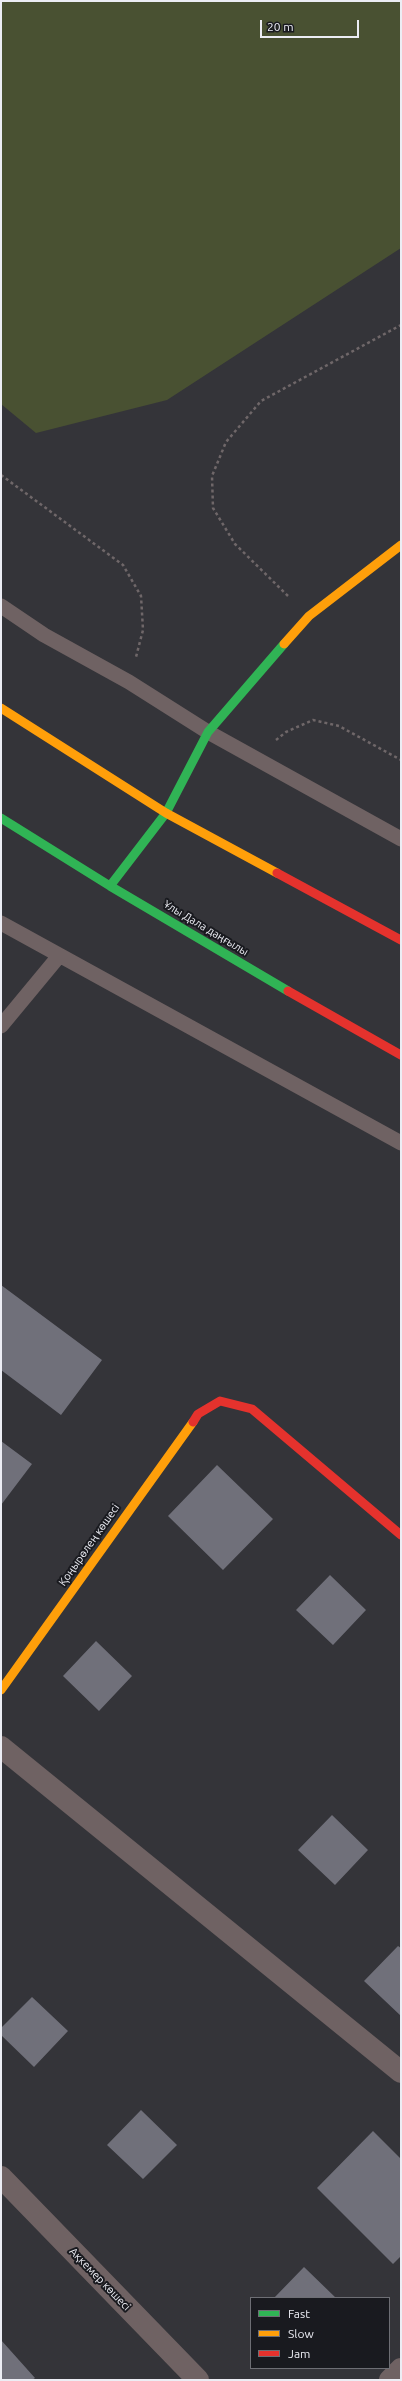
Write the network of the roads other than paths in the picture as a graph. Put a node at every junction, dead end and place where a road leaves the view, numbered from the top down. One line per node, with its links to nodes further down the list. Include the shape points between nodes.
1 (401, 545): 4 (street, via 309,616)
2 (1, 606): 4 (lane, via 44,635 129,682)
3 (1, 708): 5 (street)
4 (208, 732): 5 (street); 7 (lane)
5 (166, 813): 8 (street); 10 (street)
6 (1, 818): 8 (street, Ұлы Дала даңғылы)
7 (401, 839)
8 (110, 886): 13 (street, Ұлы Дала даңғылы)
9 (1, 923): 11 (lane)
10 (401, 940)
11 (60, 956): 12 (lane); 14 (lane)
12 (1, 1026)
13 (401, 1055)
14 (401, 1143)
15 (401, 1535): 16 (street, Қоңырөлең көшесі, via 252,1408 220,1402 198,1414)
16 (1, 1690)
17 (1, 1748): 18 (street)
18 (401, 2072)
19 (1, 2177): 21 (street, Ақкемер көшесі)
20 (401, 2369): 22 (street)
21 (198, 2380)
22 (390, 2380)

